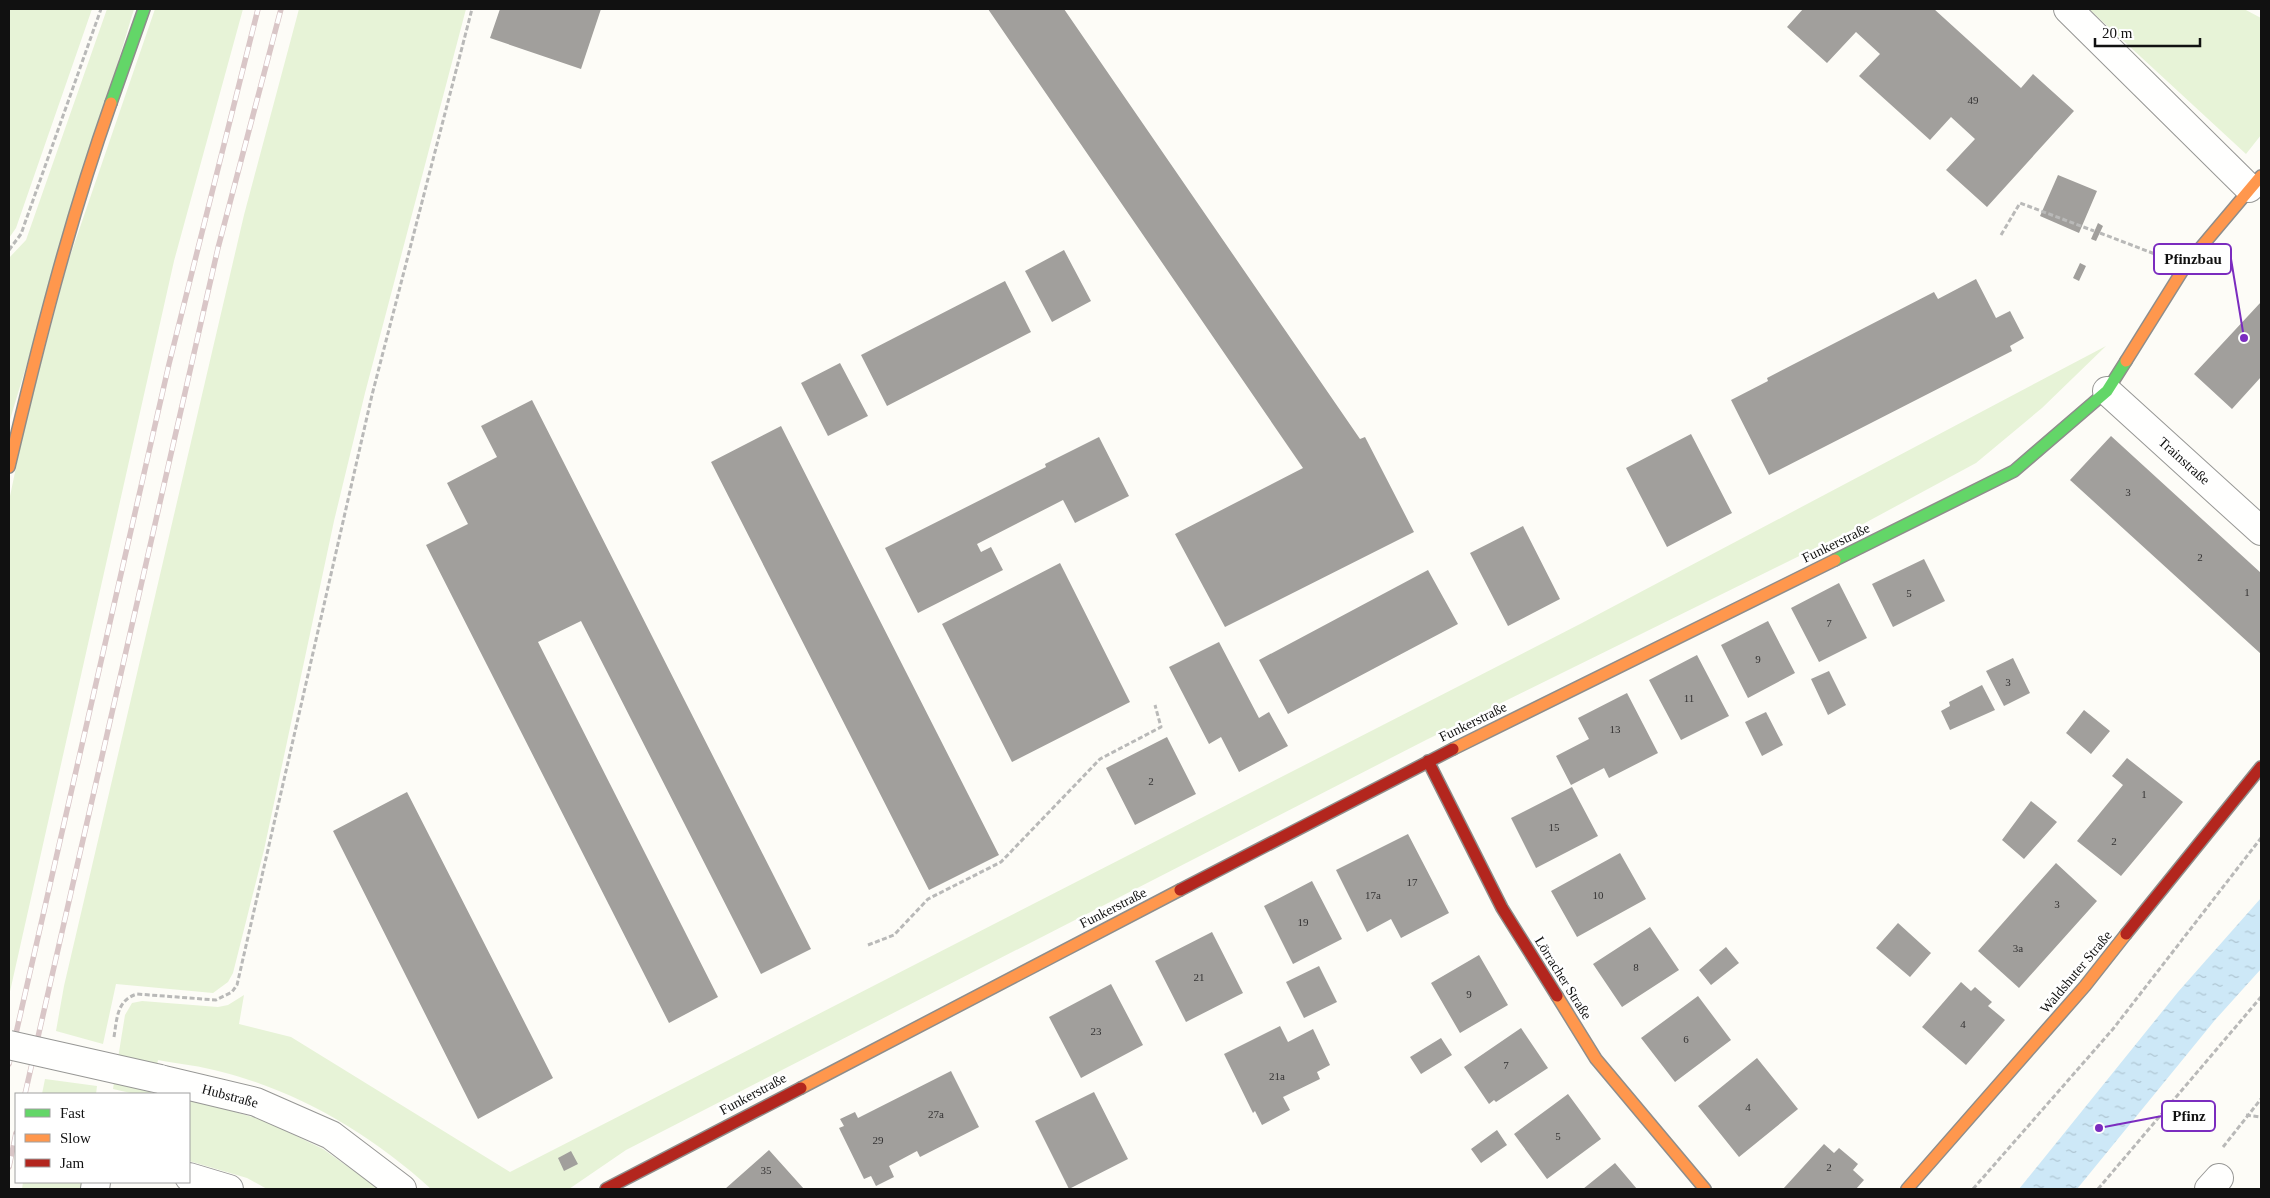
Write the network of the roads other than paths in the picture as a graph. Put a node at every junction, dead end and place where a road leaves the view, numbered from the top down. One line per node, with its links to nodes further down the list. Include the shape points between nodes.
1 (144, 9): 5 (street, via 85,177 36,351)
2 (2068, 9): 3 (street)
3 (2255, 182): 4 (street, Funkerstraße, via 2186,265)
4 (2107, 391): 6 (street, Trainstraße); 7 (street, Funkerstraße, via 2014,471)
5 (9, 467)
6 (2261, 531)
7 (1428, 761): 13 (street, Funkerstraße); 14 (street, Lörracher Straße, via 1502,908 1596,1059)
8 (2261, 767): 15 (street, Waldshuter Straße, via 2085,986)
9 (9, 1045): 12 (street, Hubstraße, bridge, via 256,1102 330,1136)
10 (190, 1177): 11 (street)
11 (229, 1189)
12 (402, 1189)
13 (606, 1189)
14 (1705, 1189)
15 (1906, 1189)

